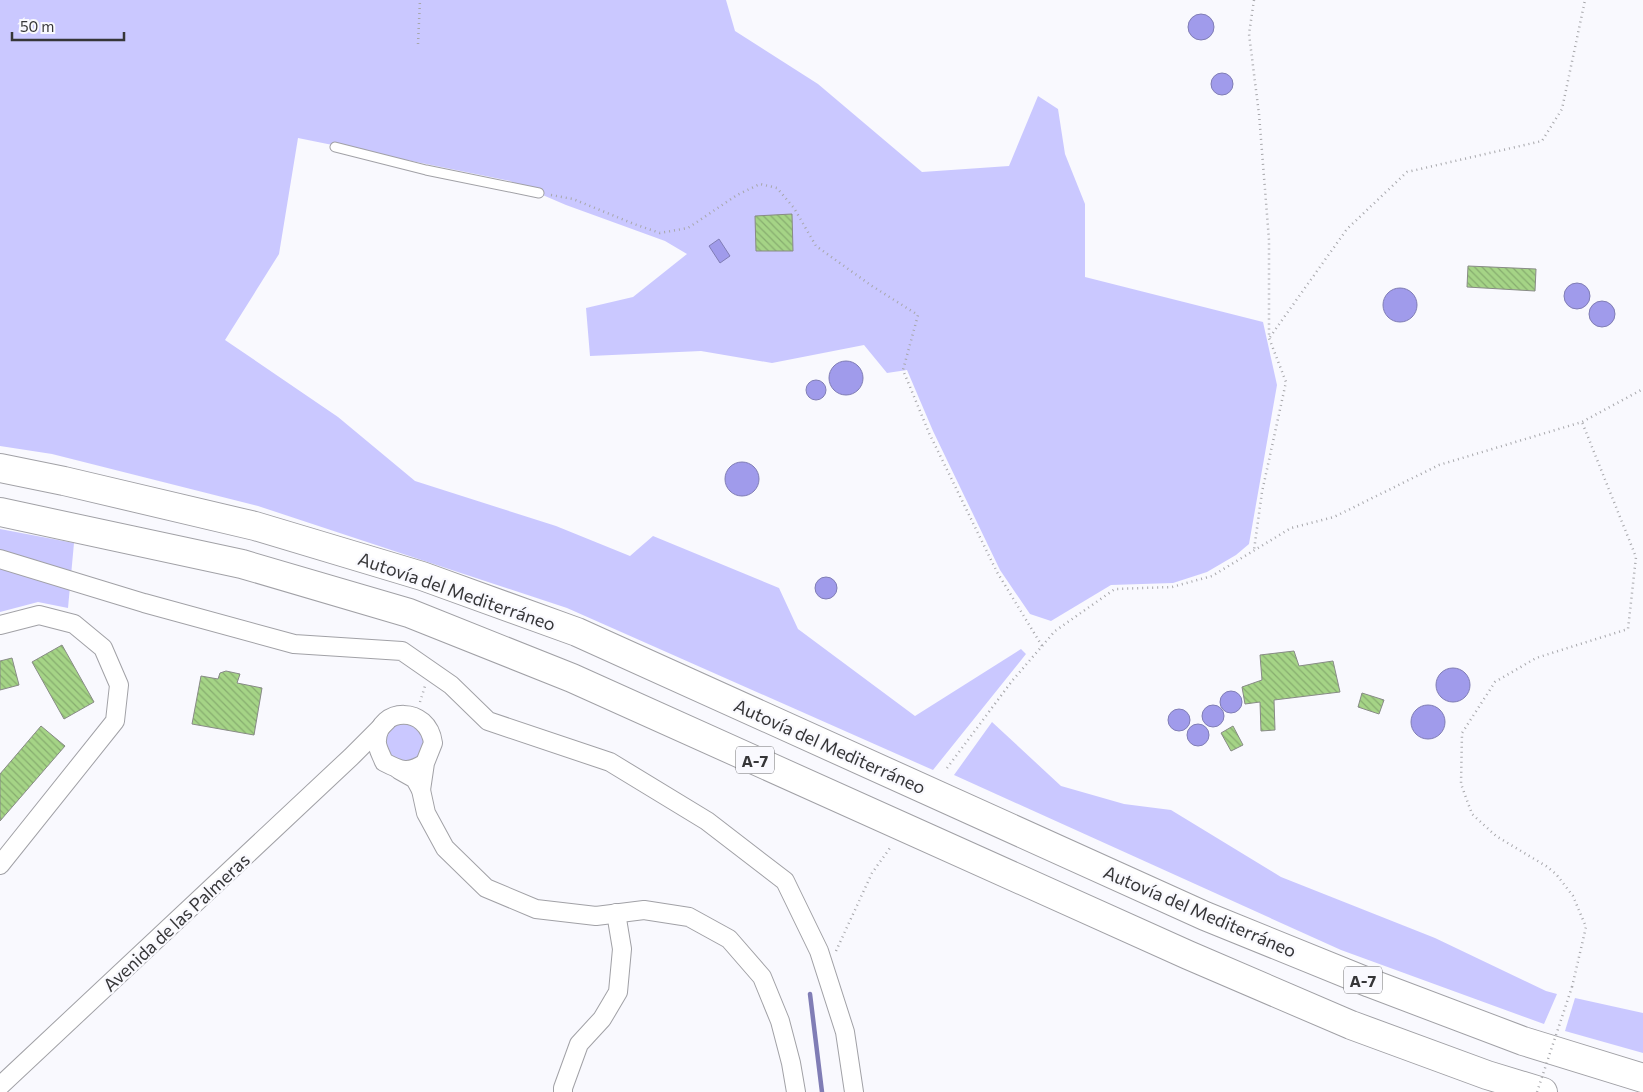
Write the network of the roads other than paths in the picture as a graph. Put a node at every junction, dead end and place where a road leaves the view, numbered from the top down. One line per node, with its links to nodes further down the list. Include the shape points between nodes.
1 (334, 147): 2 (lane, via 426,170)
2 (539, 192)
3 (0, 468): 14 (highway, Autovía del Mediterráneo / A-7, via 255,526 422,576 577,632 1205,916 1523,1041)
4 (0, 512): 19 (highway, Autovía del Mediterráneo / A-7, via 242,564 409,614 572,678 1188,955 1350,1024 1487,1075)
5 (0, 560): 18 (street, via 294,644 402,651 451,685 488,721 610,762 706,821 785,881 819,951 845,1032)
6 (0, 625): 12 (street, via 39,615 74,624 104,648 119,685 115,721)
7 (386, 721): 8 (street, Avenida de las Palmeras); 9 (street, via 400,715 416,716 425,723 433,740); 10 (street, via 376,742)
8 (352, 757): 10 (street, via 369,754); 15 (street, Avenida de las Palmeras)
9 (425, 763): 10 (street, via 417,768); 11 (street)
10 (392, 766): 11 (street, via 415,780)
11 (420, 790): 13 (street, via 426,813 445,848 486,888 536,909 596,916)
12 (0, 865)
13 (616, 913): 16 (street, via 622,949 618,992 602,1019 579,1044); 17 (street, via 644,910 689,917 729,939 762,977 780,1021)
14 (1643, 1078)
15 (0, 1086)
16 (563, 1092)
17 (796, 1092)
18 (854, 1092)
19 (1543, 1092)

